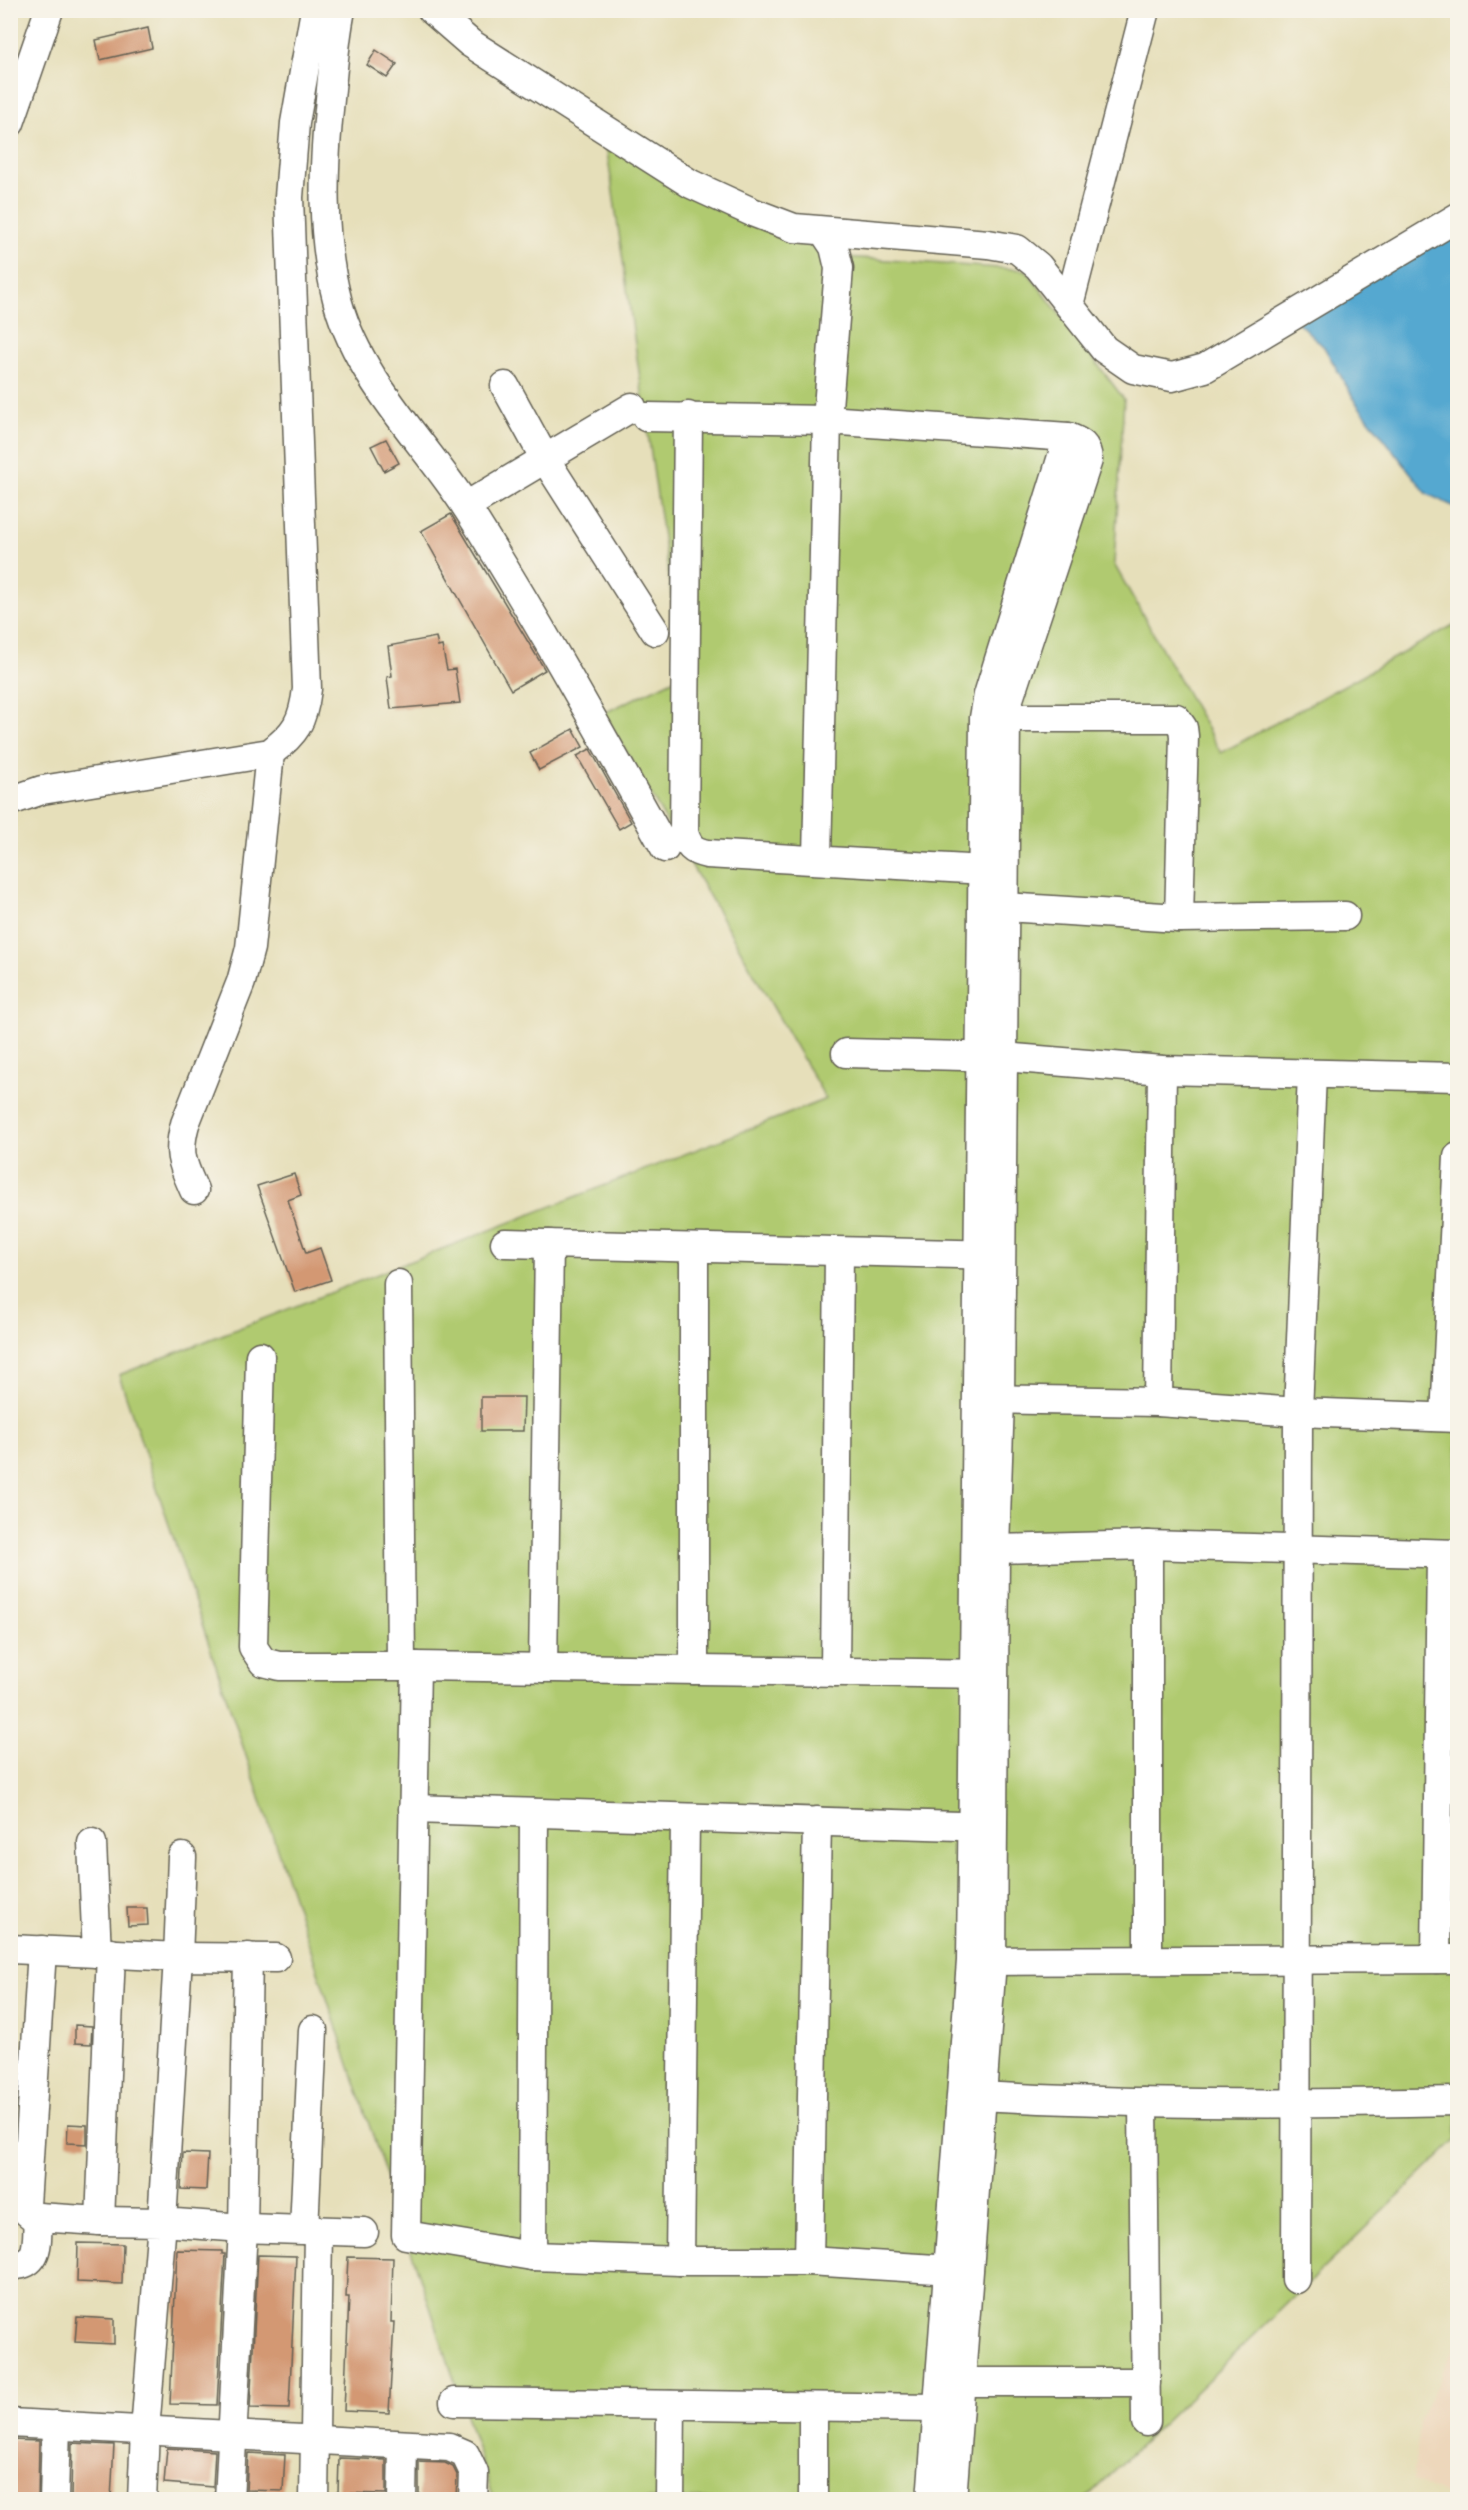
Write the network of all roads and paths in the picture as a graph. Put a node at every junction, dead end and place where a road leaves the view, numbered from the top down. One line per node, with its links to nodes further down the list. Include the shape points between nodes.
1 (49, 10): 6 (street)
2 (315, 10): 17 (street, via 295,123 289,197 307,689 304,714 288,739)
3 (341, 10): 14 (street, via 323,212 339,306 377,384)
4 (432, 10): 8 (street, via 470,43 691,184 794,228)
5 (1145, 10): 9 (street)
6 (10, 123)
7 (1458, 217): 9 (street, via 1205,368 1172,377 1133,369 1104,349)
8 (824, 232): 9 (street, via 1017,249 1038,266); 12 (street, via 834,247 839,268)
9 (1070, 305)
10 (505, 386): 13 (street)
11 (688, 416): 12 (street); 13 (street, via 639,412); 20 (street, via 684,832 687,844 706,854)
12 (826, 420): 16 (street, via 1068,437 1082,442 1087,450 1088,460 1008,702); 20 (street)
13 (545, 459): 14 (street); 15 (street)
14 (466, 507): 19 (street)
15 (655, 631)
16 (995, 718): 21 (street); 24 (street, via 1176,718 1184,736)
17 (270, 753): 18 (street, via 42,790); 31 (street, via 250,948 241,982 179,1143 180,1160)
18 (10, 801)
19 (665, 848)
20 (817, 858): 21 (street)
21 (994, 870): 22 (street); 26 (street)
22 (1004, 907): 24 (street); 26 (street)
23 (1345, 916): 24 (street)
24 (1179, 918)
25 (846, 1053): 26 (street)
26 (992, 1057): 27 (street); 36 (street)
27 (1162, 1070): 28 (street); 40 (street)
28 (1312, 1074): 29 (street); 41 (street)
29 (1458, 1077)
30 (1458, 1157): 42 (street)
31 (194, 1190)
32 (505, 1244): 33 (street)
33 (549, 1244): 34 (street); 48 (street)
34 (694, 1248): 35 (street); 49 (street)
35 (839, 1252): 36 (street); 50 (street)
36 (990, 1255): 39 (street)
37 (398, 1284): 47 (street)
38 (260, 1356): 47 (street, via 253,1647 263,1662 279,1666)
39 (989, 1399): 40 (street); 43 (street)
40 (1158, 1402): 41 (street)
41 (1298, 1412): 42 (street); 45 (street)
42 (1451, 1418)
43 (986, 1544): 44 (street); 51 (street)
44 (1148, 1545): 45 (street); 66 (street)
45 (1299, 1548): 46 (street); 68 (street)
46 (1449, 1555): 65 (street)
47 (408, 1666): 48 (street); 52 (street)
48 (543, 1668): 49 (street)
49 (694, 1670): 50 (street)
50 (835, 1672): 51 (street)
51 (985, 1674): 56 (street)
52 (413, 1809): 53 (street); 80 (street, via 406,2235)
53 (534, 1814): 54 (street); 80 (street)
54 (686, 1818): 55 (street); 81 (street)
55 (816, 1821): 56 (street); 82 (street)
56 (983, 1827): 67 (street)
57 (92, 1843): 61 (street)
58 (182, 1857): 62 (street)
59 (10, 1949): 60 (street)
60 (42, 1950): 61 (street); 74 (street, via 26,2205 27,2212)
61 (104, 1953): 62 (street); 75 (street)
62 (178, 1957): 63 (street); 76 (street)
63 (248, 1957): 64 (street); 77 (street)
64 (276, 1958)
65 (1447, 1959): 68 (street)
66 (1148, 1960): 67 (street); 68 (street)
67 (982, 1961): 70 (street)
68 (1298, 1961): 73 (street)
69 (313, 2030): 78 (street)
70 (972, 2095): 72 (street); 84 (street)
71 (1457, 2101): 73 (street)
72 (1143, 2102): 73 (street); 87 (street)
73 (1297, 2105): 85 (street)
74 (38, 2217): 75 (street); 83 (street, via 35,2253 30,2262)
75 (100, 2221): 76 (street)
76 (162, 2222): 77 (street); 95 (street)
77 (243, 2228): 78 (street); 96 (street)
78 (311, 2230): 79 (street); 97 (street)
79 (364, 2232)
80 (532, 2256): 81 (street)
81 (680, 2261): 82 (street)
82 (808, 2261): 84 (street)
83 (10, 2265)
84 (958, 2271): 86 (street); 91 (street)
85 (1296, 2279)
86 (961, 2382): 87 (street); 91 (street); 108 (street)
87 (1146, 2382): 92 (street)
88 (454, 2402): 89 (street)
89 (671, 2406): 90 (street); 105 (street)
90 (813, 2408): 91 (street); 106 (street)
91 (938, 2408): 107 (street)
92 (1146, 2422)
93 (10, 2423): 94 (street)
94 (57, 2425): 95 (street); 99 (street)
95 (145, 2430): 96 (street); 100 (street)
96 (231, 2435): 97 (street); 101 (street)
97 (316, 2440): 98 (street); 102 (street)
98 (403, 2445): 103 (street); 104 (street, via 449,2447 465,2454 474,2473)
99 (54, 2499)
100 (142, 2499)
101 (229, 2499)
102 (314, 2499)
103 (402, 2499)
104 (474, 2499)
105 (670, 2499)
106 (813, 2499)
107 (931, 2499)
108 (952, 2499)

